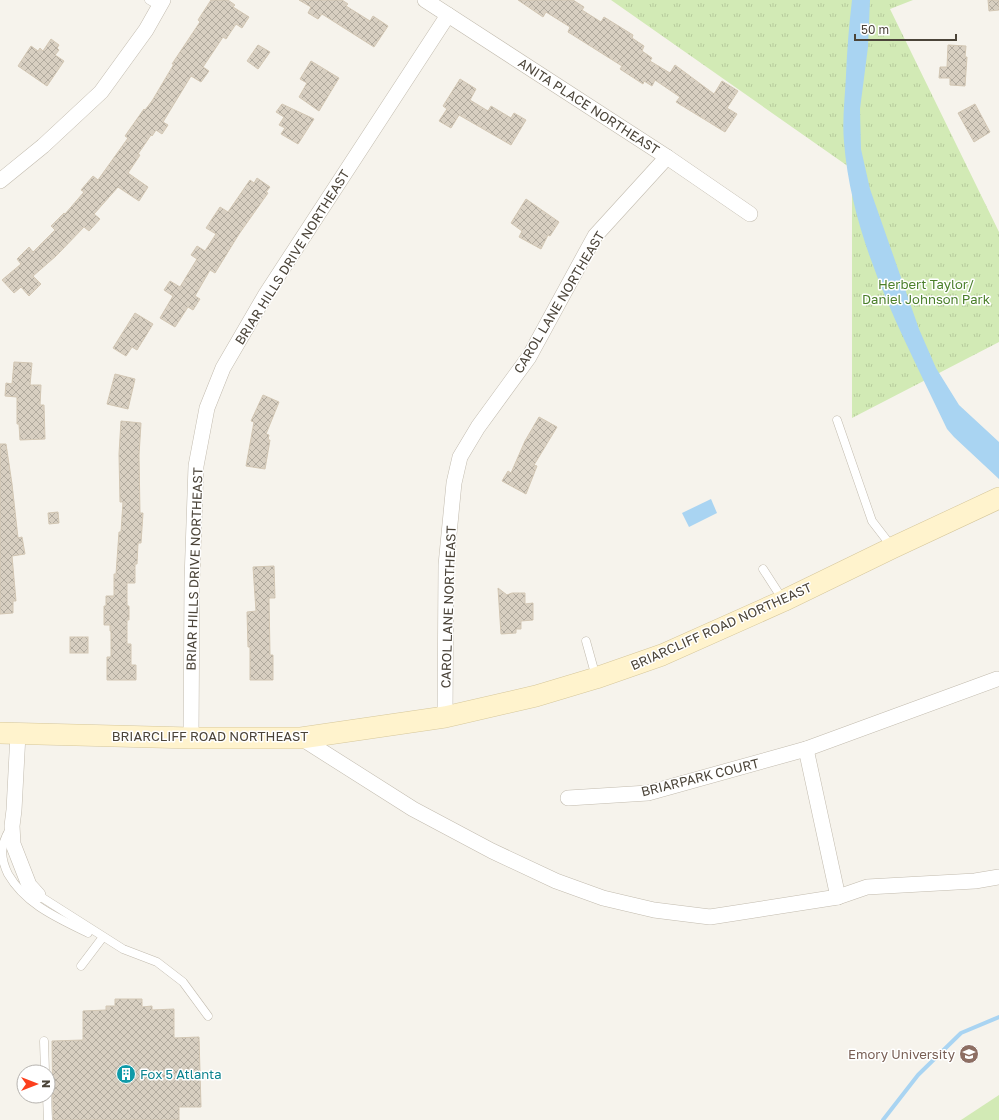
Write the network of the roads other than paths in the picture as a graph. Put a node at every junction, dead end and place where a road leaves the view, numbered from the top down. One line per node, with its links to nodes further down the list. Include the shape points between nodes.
1 (426, 0): 3 (street, ANITA PLACE NORTHEAST)
2 (157, 2): 5 (street, via 146,30 101,92 43,146)
3 (448, 15): 4 (street, ANITA PLACE NORTHEAST); 17 (street, BRIAR HILLS DRIVE NORTHEAST, via 266,294 223,368 207,408 196,466)
4 (667, 157): 6 (street, ANITA PLACE NORTHEAST); 15 (street, CAROL LANE NORTHEAST, via 595,236 529,357 460,457 454,483 446,565)
5 (0, 181)
6 (750, 214)
7 (837, 420): 9 (lane, via 872,521)
8 (999, 498): 9 (main road, BRIARCLIFF ROAD NORTHEAST)
9 (892, 548): 11 (main road, BRIARCLIFF ROAD NORTHEAST)
10 (763, 569): 11 (lane)
11 (783, 601): 13 (main road, BRIARCLIFF ROAD NORTHEAST, via 662,655)
12 (586, 641): 13 (lane)
13 (596, 678): 15 (main road, BRIARCLIFF ROAD NORTHEAST, via 536,696)
14 (997, 679): 19 (street, BRIARPARK COURT)
15 (445, 717): 18 (main road, BRIARCLIFF ROAD NORTHEAST)
16 (9, 733): 17 (main road, BRIARCLIFF ROAD NORTHEAST); 21 (street, via 14,810)
17 (191, 738): 18 (main road, BRIARCLIFF ROAD NORTHEAST)
18 (301, 738): 24 (street, via 413,809 486,848 556,881 603,898 654,910 710,917)
19 (806, 749): 20 (street, BRIARPARK COURT, via 648,793); 24 (street)
20 (568, 798)
21 (6, 826): 23 (street, via 29,885); 25 (lane, via 6,836 1,848 3,864 14,883 27,898 41,908 59,919)
22 (999, 877): 24 (street, via 975,881 868,887)
23 (38, 895): 25 (lane)
24 (838, 897)
25 (102, 937): 26 (lane); 27 (lane, via 123,949 157,962 183,982)
26 (81, 966)
27 (208, 1016)
28 (44, 1041): 29 (lane)
29 (45, 1064)
30 (47, 1104): 31 (lane)
31 (48, 1120)

